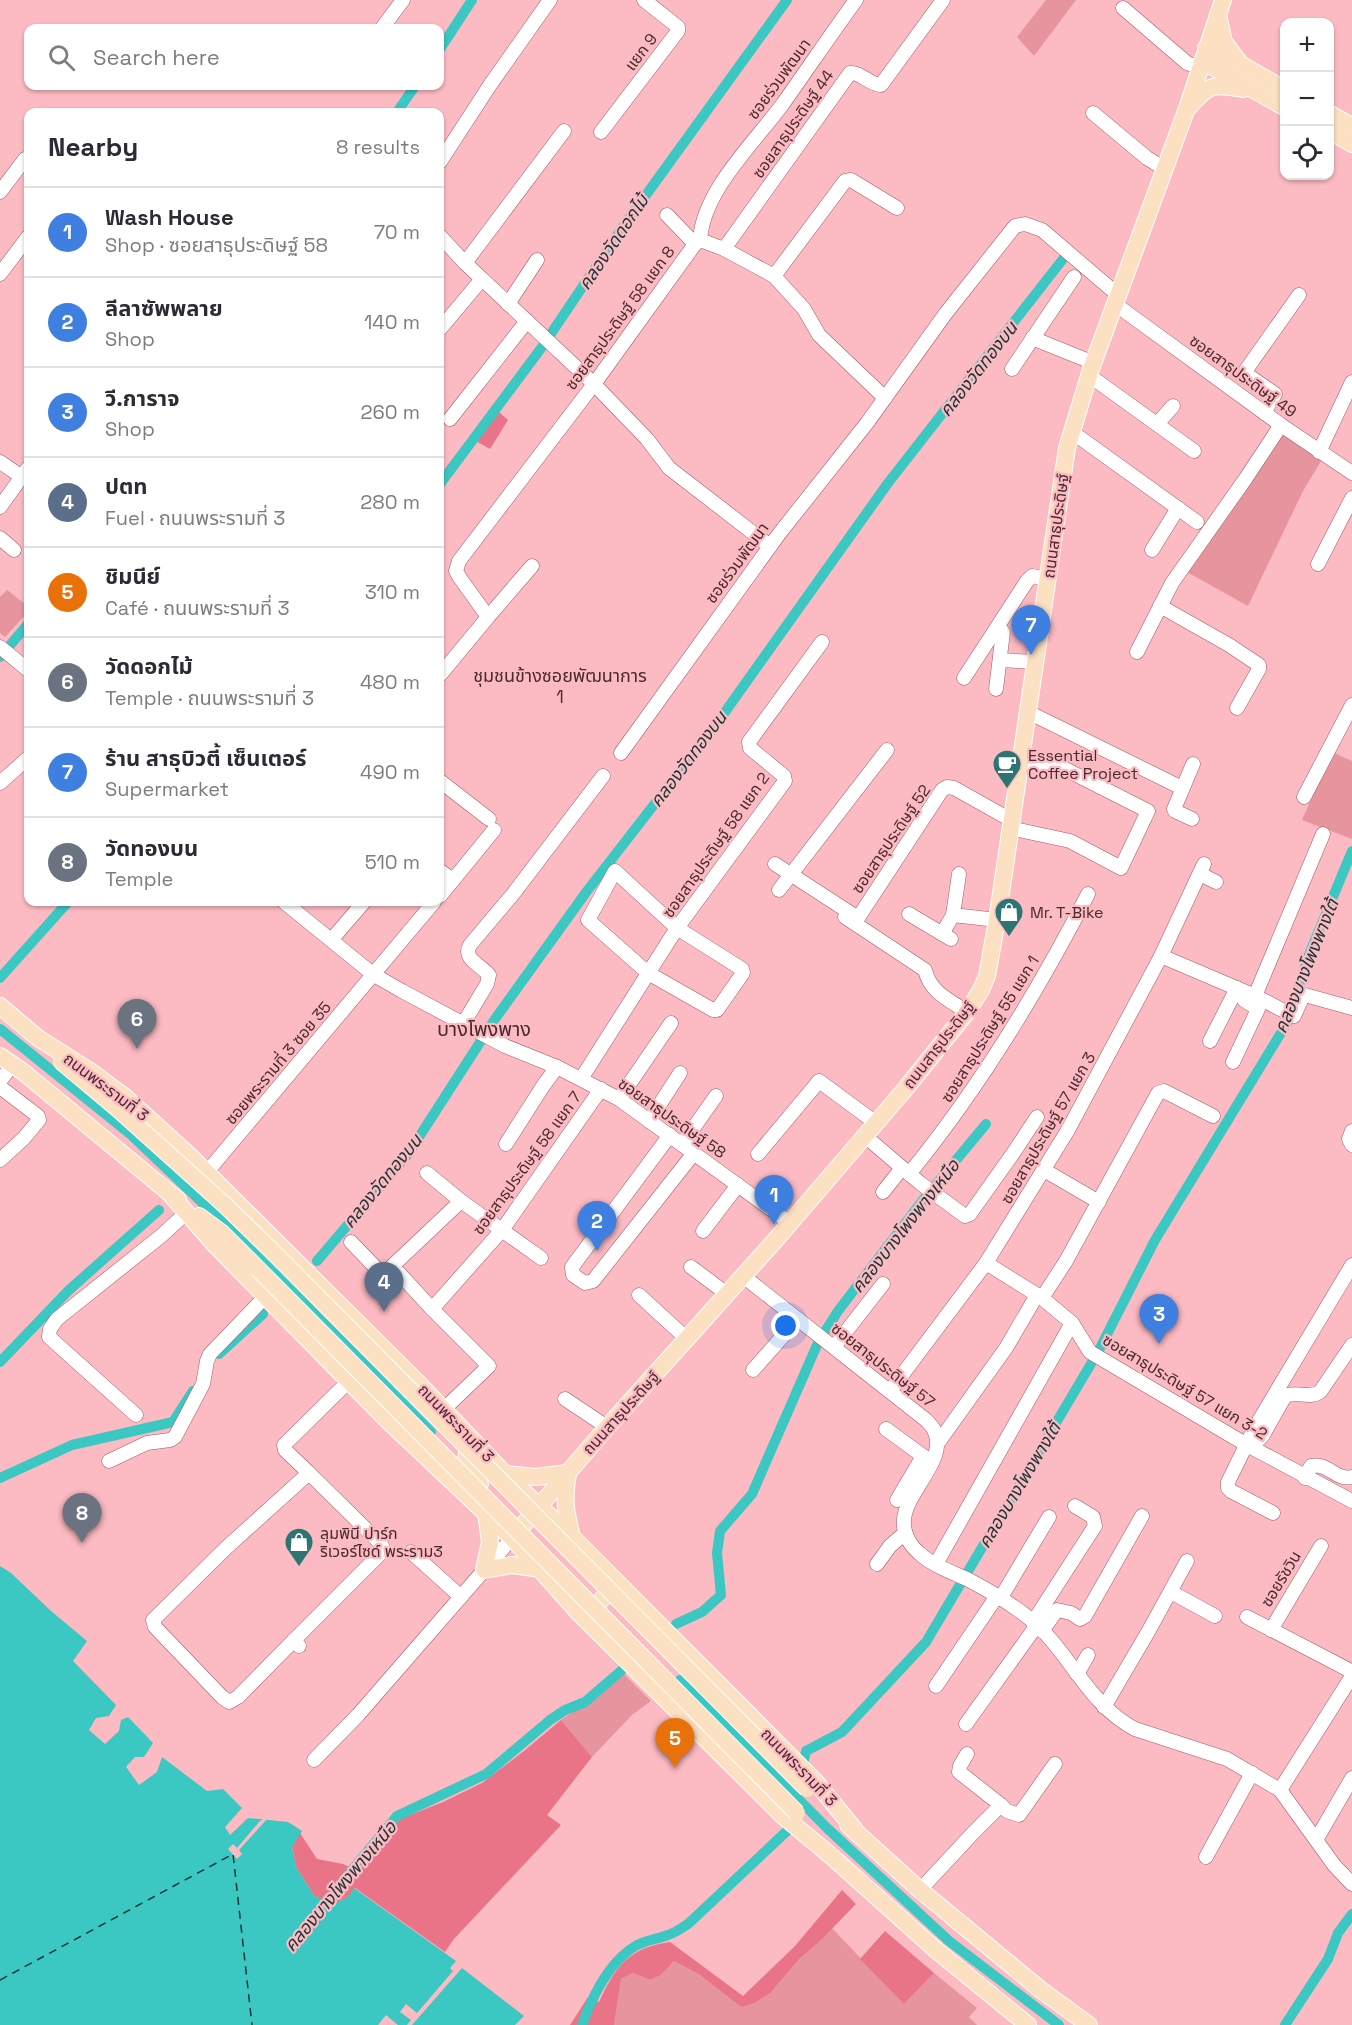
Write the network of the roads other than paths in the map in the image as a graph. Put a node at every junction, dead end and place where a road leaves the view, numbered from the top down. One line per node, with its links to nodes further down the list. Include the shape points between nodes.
1 (403, 0): 8 (street)
2 (550, 0): 22 (street)
3 (644, 0): 19 (street, แยก 9, via 677,26 678,31)
4 (856, 0): 30 (street, ซอยร่วมพัฒนา, via 714,194)
5 (943, 0): 31 (street, ซอยสาธุประดิษฐ์ 44, via 881,85 850,73)
6 (1220, 7): 9 (main road, ถนนสาธุประดิษฐ์); 10 (main road, via 1224,42)
7 (1123, 8): 9 (street, via 1187,63)
8 (385, 24)
9 (1203, 59): 10 (main road); 12 (main road); 14 (main road, ถนนสาธุประดิษฐ์)
10 (1242, 65): 11 (main road)
11 (1280, 87)
12 (1252, 90): 13 (main road); 14 (main road, via 1209,87)
13 (1280, 105)
14 (1186, 111): 24 (main road, ถนนสาธุประดิษฐ์)
15 (1093, 113): 24 (street)
16 (1334, 117): 17 (main road)
17 (1352, 126)
18 (564, 131): 33 (street)
19 (601, 132)
20 (1334, 134): 21 (main road)
21 (1352, 144)
22 (444, 156)
23 (24, 160): 25 (street)
24 (1165, 169): 39 (main road, ถนนสาธุประดิษฐ์)
25 (0, 192)
26 (897, 208): 35 (street, via 850,180 845,181)
27 (667, 215): 30 (street)
28 (444, 240): 33 (street)
29 (24, 242): 34 (street)
30 (697, 242): 31 (street); 47 (street, ซอยสาธุประดิษฐ์ 58 แยก 8)
31 (724, 249): 35 (street)
32 (537, 260): 40 (street)
33 (465, 263): 37 (street)
34 (0, 274)
35 (774, 276): 48 (street, via 804,309 819,334)
36 (1074, 277): 43 (street)
37 (482, 279): 40 (street); 42 (street)
38 (1299, 295): 50 (street, via 1246,370 1246,374 1275,394)
39 (1117, 299): 45 (main road, ถนนสาธุประดิษฐ์); 48 (street, ซอยสาธุประดิษฐ์ 49, via 1042,230 1025,224 1014,226); 50 (street, ซอยสาธุประดิษฐ์ 49)
40 (508, 304): 41 (street)
41 (527, 321): 47 (street); 51 (street)
42 (444, 323)
43 (1032, 338): 44 (street); 45 (street)
44 (1012, 369)
45 (1092, 369): 52 (street); 54 (main road, ถนนสาธุประดิษฐ์)
46 (1352, 382): 56 (street)
47 (594, 384): 66 (street, via 669,468); 73 (street, ซอยสาธุประดิษฐ์ 58 แยก 8, via 459,561 459,578)
48 (885, 398): 66 (street, ซอยร่วมพัฒนา)
49 (1173, 406): 52 (street)
50 (1264, 413): 53 (street, ซอยสาธุประดิษฐ์ 49)
51 (450, 419)
52 (1157, 424): 55 (street)
53 (1281, 425): 56 (street, ซอยสาธุประดิษฐ์ 49); 72 (street, via 1182,567)
54 (1072, 432): 63 (street); 71 (main road, ถนนสาธุประดิษฐ์)
55 (1194, 451)
56 (1318, 452): 59 (street, ซอยสาธุประดิษฐ์ 49)
57 (0, 462): 58 (street)
58 (24, 473)
59 (1352, 473)
60 (24, 474): 62 (street)
61 (1352, 498): 69 (street)
62 (0, 507)
63 (1178, 508): 64 (street); 68 (street)
64 (1197, 522)
65 (0, 538): 67 (street)
66 (770, 546): 88 (street, ซอยร่วมพัฒนา)
67 (14, 550)
68 (1152, 550)
69 (1318, 564)
70 (532, 566): 73 (street)
71 (1048, 579): 79 (main road, ถนนสาธุประดิษฐ์); 82 (street, via 1032,576 1027,581)
72 (1160, 606): 76 (street); 85 (street, via 1259,665)
73 (488, 617): 81 (street)
74 (1003, 632): 78 (street)
75 (822, 642): 116 (street, ซอยสาธุประดิษฐ์ 58 แยก 2, via 749,742 750,748 785,781)
76 (1137, 651)
77 (5, 652): 80 (street)
78 (1000, 660): 79 (street); 83 (street)
79 (1036, 663): 86 (main road, ถนนสาธุประดิษฐ์)
80 (24, 667)
81 (444, 670)
82 (964, 678)
83 (996, 689)
84 (1352, 705): 96 (street)
85 (1237, 708)
86 (1028, 712): 89 (main road, ถนนสาธุประดิษฐ์); 95 (street)
87 (887, 750): 102 (street)
88 (621, 753)
89 (1020, 761): 98 (main road, ถนนสาธุประดิษฐ์); 98 (street, via 1065,769 1148,811 1121,868 1070,841)
90 (24, 762): 93 (street)
91 (1193, 764): 95 (street)
92 (603, 777): 127 (street, via 470,945 468,956 489,975)
93 (0, 783)
94 (444, 784): 104 (street, via 491,824)
95 (1182, 788): 97 (street, via 1174,809)
96 (1305, 797)
97 (1192, 819)
98 (1010, 824): 102 (street, ซอยสาธุประดิษฐ์ 52, via 954,788 942,790 858,918); 115 (main road, ถนนสาธุประดิษฐ์)
99 (1323, 834): 122 (street)
100 (775, 864): 102 (street, ซอยสาธุประดิษฐ์ 52)
101 (444, 874): 104 (street)
102 (791, 874): 106 (street)
103 (959, 874): 114 (street)
104 (453, 880): 107 (street)
105 (1216, 882): 118 (street, ซอยสาธุประดิษฐ์ 57 แยก 3, via 1202,869)
106 (779, 890)
107 (444, 891)
108 (1088, 894): 153 (street, ซอยสาธุประดิษฐ์ 55 แยก 1, via 1012,1030 945,1129)
109 (821, 901): 125 (street, via 925,970 938,993)
110 (289, 906): 117 (street, ซอยสาธุประดิษฐ์ 58)
111 (361, 906): 117 (street)
112 (431, 906): 120 (street, ซอยพระรามที่ 3 ซอย 35)
113 (909, 914): 114 (street, via 946,936)
114 (953, 915): 115 (street)
115 (997, 920): 125 (main road, ถนนสาธุประดิษฐ์, via 987,976)
116 (677, 928): 119 (street, ซอยสาธุประดิษฐ์ 58 แยก 2); 119 (street, via 740,965 743,973 717,1010 713,1010); 119 (street, via 615,871 588,920)
117 (332, 939): 120 (street, ซอยสาธุประดิษฐ์ 58)
118 (1161, 956): 121 (street); 152 (street, ซอยสาธุประดิษฐ์ 57 แยก 3)
119 (648, 973): 134 (street, ซอยสาธุประดิษฐ์ 58 แยก 2)
120 (374, 975): 127 (street, ซอยสาธุประดิษฐ์ 58); 154 (street, ซอยพระรามที่ 3 ซอย 35)
121 (1235, 992): 122 (street); 129 (street); 131 (street, via 1258,1009)
122 (1254, 996): 124 (street, via 1287,1013 1305,995)
123 (0, 1006): 128 (main road, ถนนพระรามที่ 3)
124 (1352, 1008)
125 (967, 1012): 143 (main road, ถนนสาธุประดิษฐ์)
126 (671, 1023): 139 (street)
127 (462, 1024): 132 (street, ซอยสาธุประดิษฐ์ 58)
128 (38, 1038): 154 (main road, ถนนพระรามที่ 3, via 125,1097); 241 (main road, ถนนพระรามที่ 3, bridge, via 226,1206)
129 (1210, 1041)
130 (7, 1060): 135 (street); 158 (main road, ถนนพระรามที่ 3)
131 (1233, 1062)
132 (557, 1067): 134 (street, ซอยสาธุประดิษฐ์ 58); 146 (street)
133 (680, 1073): 142 (street)
134 (581, 1079): 137 (street, ซอยสาธุประดิษฐ์ 58)
135 (0, 1081)
136 (0, 1087): 151 (street, via 39,1120)
137 (601, 1089): 139 (street, ซอยสาธุประดิษฐ์ 58); 163 (street, ซอยสาธุประดิษฐ์ 58 แยก 7)
138 (716, 1096): 147 (street)
139 (619, 1098): 142 (street, ซอยสาธุประดิษฐ์ 58)
140 (1213, 1116): 160 (street, via 1161,1091)
141 (1037, 1117): 153 (street, via 970,1214 961,1214)
142 (649, 1121): 145 (street, ซอยสาธุประดิษฐ์ 58)
143 (870, 1130): 150 (street, via 814,1077); 153 (street); 162 (main road, ถนนสาธุประดิษฐ์)
144 (1352, 1131): 148 (street)
145 (670, 1136): 147 (street, ซอยสาธุประดิษฐ์ 58); 149 (street, via 572,1267 573,1275 585,1283 593,1281)
146 (507, 1144)
147 (682, 1144): 149 (street, ซอยสาธุประดิษฐ์ 58)
148 (1352, 1145)
149 (694, 1153): 156 (street, ซอยสาธุประดิษฐ์ 58)
150 (758, 1154)
151 (0, 1160)
152 (1044, 1170): 160 (street); 167 (street, ซอยสาธุประดิษฐ์ 57 แยก 3)
153 (906, 1171): 157 (street, ซอยสาธุประดิษฐ์ 55 แยก 1)
154 (207, 1172): 187 (main road, ถนนพระรามที่ 3)
155 (427, 1173): 159 (street)
156 (738, 1185): 162 (street, ซอยสาธุประดิษฐ์ 58); 164 (street)
157 (883, 1192)
158 (171, 1195): 161 (main road, ถนนพระรามที่ 3); 244 (main road, ถนนพระรามที่ 3, bridge, via 222,1233 258,1269)
159 (461, 1201): 163 (street); 165 (street, via 387,1270 378,1270)
160 (1099, 1202): 176 (street, via 1066,1261)
161 (186, 1212): 175 (main road, ถนนพระรามที่ 3); 188 (street, via 57,1319 50,1329 49,1336)
162 (790, 1224): 171 (main road, ถนนสาธุประดิษฐ์)
163 (502, 1230): 166 (street); 177 (street, ซอยสาธุประดิษฐ์ 58 แยก 7)
164 (703, 1231)
165 (351, 1242)
166 (541, 1258)
167 (986, 1263): 176 (street, ซอยสาธุประดิษฐ์ 57 แยก 3-2); 185 (street, ซอยสาธุประดิษฐ์ 57 แยก 3)
168 (1352, 1265): 193 (street)
169 (692, 1267): 173 (street)
170 (399, 1273): 177 (street)
171 (743, 1276): 173 (main road, ถนนสาธุประดิษฐ์); 178 (street, ซอยสาธุประดิษฐ์ 57)
172 (883, 1284): 182 (street)
173 (727, 1294): 180 (main road, ถนนสาธุประดิษฐ์)
174 (639, 1295): 180 (street)
175 (265, 1297): 184 (main road, ถนนพระรามที่ 3); 196 (street, via 210,1354 200,1391 175,1437 147,1443)
176 (1039, 1297): 179 (street, ซอยสาธุประดิษฐ์ 57 แยก 3-2); 192 (street)
177 (432, 1309): 187 (street, via 489,1366)
178 (798, 1319): 182 (street, ซอยสาธุประดิษฐ์ 57); 183 (street)
179 (1072, 1323): 193 (street, ซอยสาธุประดิษฐ์ 57 แยก 3-2, via 1095,1355); 217 (street)
180 (687, 1339): 189 (main road, ถนนสาธุประดิษฐ์)
181 (1352, 1345): 193 (street, via 1320,1392 1285,1396 1263,1435)
182 (834, 1347): 185 (street, ซอยสาธุประดิษฐ์ 57)
183 (753, 1370)
184 (349, 1381): 194 (main road, ถนนพระรามที่ 3); 197 (street, via 284,1444 285,1450)
185 (890, 1391): 192 (street, ซอยสาธุประดิษฐ์ 57, via 926,1420)
186 (565, 1399): 189 (street)
187 (444, 1411): 191 (main road, ถนนพระรามที่ 3); 194 (main road, via 445,1433 424,1447)
188 (136, 1414)
189 (607, 1427): 198 (main road, ถนนสาธุประดิษฐ์)
190 (886, 1429): 195 (street)
191 (471, 1439): 199 (main road, ถนนพระรามที่ 3); 210 (main road, via 466,1458 468,1471)
192 (938, 1443): 195 (street)
193 (1250, 1446): 201 (street, ซอยสาธุประดิษฐ์ 57 แยก 3-2); 207 (street, via 1228,1488)
194 (414, 1447): 206 (main road, ถนนพระรามที่ 3)
195 (928, 1459): 202 (street); 211 (street, via 904,1514)
196 (110, 1461)
197 (309, 1473): 197 (street, via 384,1550 296,1643 229,1702 155,1627 153,1620)
198 (568, 1473): 199 (main road, via 536,1477); 205 (main road, ถนนสาธุประดิษฐ์); 212 (main road, via 564,1507)
199 (505, 1474): 205 (main road, ถนนพระรามที่ 3)
200 (1352, 1477): 201 (street, via 1338,1476 1317,1465 1311,1467)
201 (1305, 1478): 203 (street, ซอยสาธุประดิษฐ์ 57 แยก 3-2)
202 (897, 1500)
203 (1352, 1501)
204 (1075, 1506): 227 (street, via 1093,1517 1095,1526)
205 (539, 1507): 210 (main road, ถนนสาธุประดิษฐ์); 212 (main road, ถนนพระรามที่ 3)
206 (486, 1513): 210 (main road, ถนนพระรามที่ 3); 219 (main road, via 490,1542)
207 (1273, 1513)
208 (1142, 1515): 227 (street, via 1085,1616 1080,1619 1057,1610)
209 (1049, 1517): 223 (street)
210 (517, 1532): 218 (main road, ถนนพระรามที่ 3); 219 (street, ถนนสาธุประดิษฐ์); 224 (main road, via 579,1581)
211 (905, 1533): 216 (street); 217 (street, via 920,1554)
212 (572, 1537): 221 (main road, ถนนพระรามที่ 3)
213 (1321, 1546): 229 (street, ซอยรัชวิน)
214 (411, 1552): 222 (street)
215 (1187, 1560): 220 (street)
216 (877, 1564)
217 (936, 1564): 223 (street)
218 (541, 1569): 219 (main road, via 512,1565); 224 (main road, ถนนพระรามที่ 3)
219 (484, 1570): 222 (street, ถนนสาธุประดิษฐ์)
220 (1171, 1592): 225 (street); 234 (street)
221 (627, 1593): 228 (main road, via 606,1594 596,1605); 241 (main road, ถนนพระรามที่ 3, via 785,1751)
222 (461, 1597): 237 (street, ถนนสาธุประดิษฐ์)
223 (998, 1597): 227 (street); 233 (street)
224 (577, 1611): 228 (main road, ถนนพระรามที่ 3)
225 (1215, 1616)
226 (1247, 1617): 229 (street, ซอยรัชวิน)
227 (1037, 1626): 231 (street); 235 (street)
228 (595, 1629): 244 (main road, ถนนพระรามที่ 3)
229 (1271, 1630): 232 (street, ซอยรัชวิน, via 1349,1670)
230 (1088, 1655): 231 (street)
231 (1077, 1674): 234 (street)
232 (1352, 1676): 242 (street)
233 (936, 1686)
234 (1104, 1707): 239 (street, via 1134,1729 1227,1760)
235 (966, 1724)
236 (967, 1754): 243 (street, via 959,1772)
237 (314, 1760)
238 (1055, 1764): 243 (street, via 1019,1815)
239 (1252, 1773): 242 (street); 246 (street)
240 (1352, 1778): 245 (street)
241 (811, 1785): 248 (main road, ถนนพระรามที่ 3, via 832,1813)
242 (1280, 1790): 245 (street)
243 (1001, 1805): 248 (street)
244 (792, 1819): 249 (main road, ถนนพระรามที่ 3, via 936,1950)
245 (1316, 1840): 247 (street)
246 (1206, 1857)
247 (1352, 1884)
248 (920, 1890): 250 (main road, ถนนพระรามที่ 3)
249 (1028, 2025)
250 (1089, 2025)

